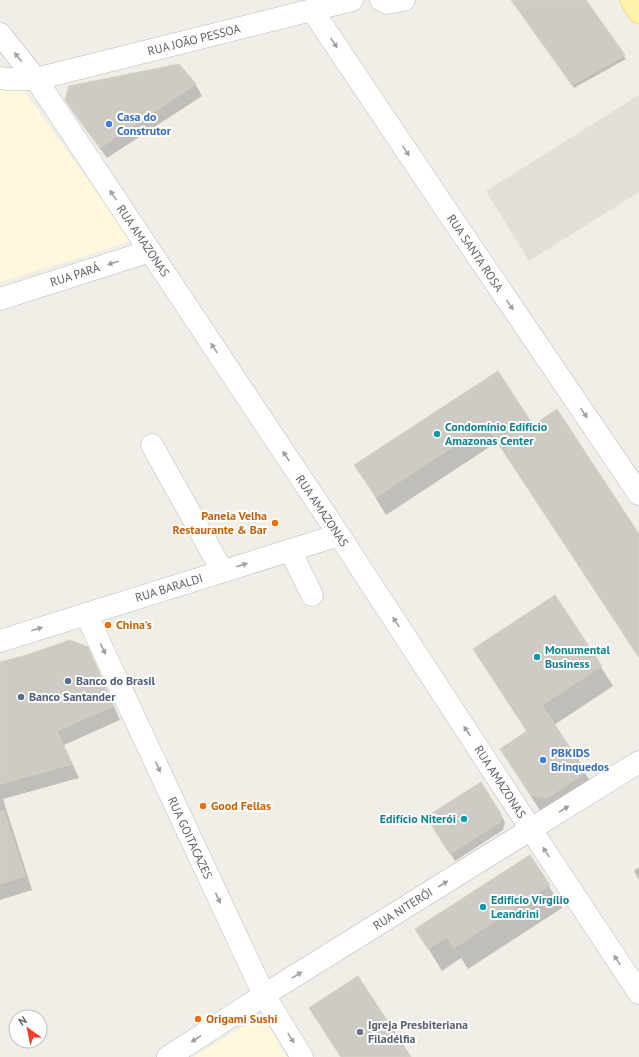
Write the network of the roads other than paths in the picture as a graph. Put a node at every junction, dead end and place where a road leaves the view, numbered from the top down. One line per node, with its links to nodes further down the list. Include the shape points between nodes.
1 (352, 0): 5 (street, RUA JOÃO PESSOA)
2 (381, 0): 3 (street, via 387,3)
3 (404, 0)
4 (631, 0): 6 (main road)
5 (312, 10): 9 (street, RUA JOÃO PESSOA); 13 (street, RUA SANTA ROSA, one-way to 13)
6 (639, 12)
7 (0, 34): 9 (street, RUA AMAZONAS, one-way to 7)
8 (0, 78): 9 (street, RUA JOÃO PESSOA)
9 (36, 80): 10 (street, RUA AMAZONAS, one-way to 9)
10 (150, 251): 11 (street, RUA PARÁ, one-way to 11); 14 (street, RUA AMAZONAS, one-way to 10)
11 (0, 298)
12 (152, 445): 16 (street)
13 (639, 494)
14 (338, 535): 15 (street, RUA BARALDI); 21 (street, RUA AMAZONAS, one-way to 14)
15 (290, 550): 16 (street, RUA BARALDI, one-way to 15); 17 (street)
16 (221, 572): 18 (street, RUA BARALDI)
17 (312, 595)
18 (86, 614): 19 (street, RUA BARALDI, one-way to 18); 23 (street, RUA GOITACAZES, one-way to 23)
19 (0, 641)
20 (639, 762): 21 (street, RUA NITERÓI, one-way to 20)
21 (531, 829): 22 (street, RUA AMAZONAS, one-way to 21); 23 (street, RUA NITERÓI, one-way to 21)
22 (639, 993)
23 (264, 995): 24 (street, RUA NITERÓI, one-way to 24); 25 (street, RUA GOITACAZES, one-way to 25)
24 (168, 1057)
25 (302, 1057)

